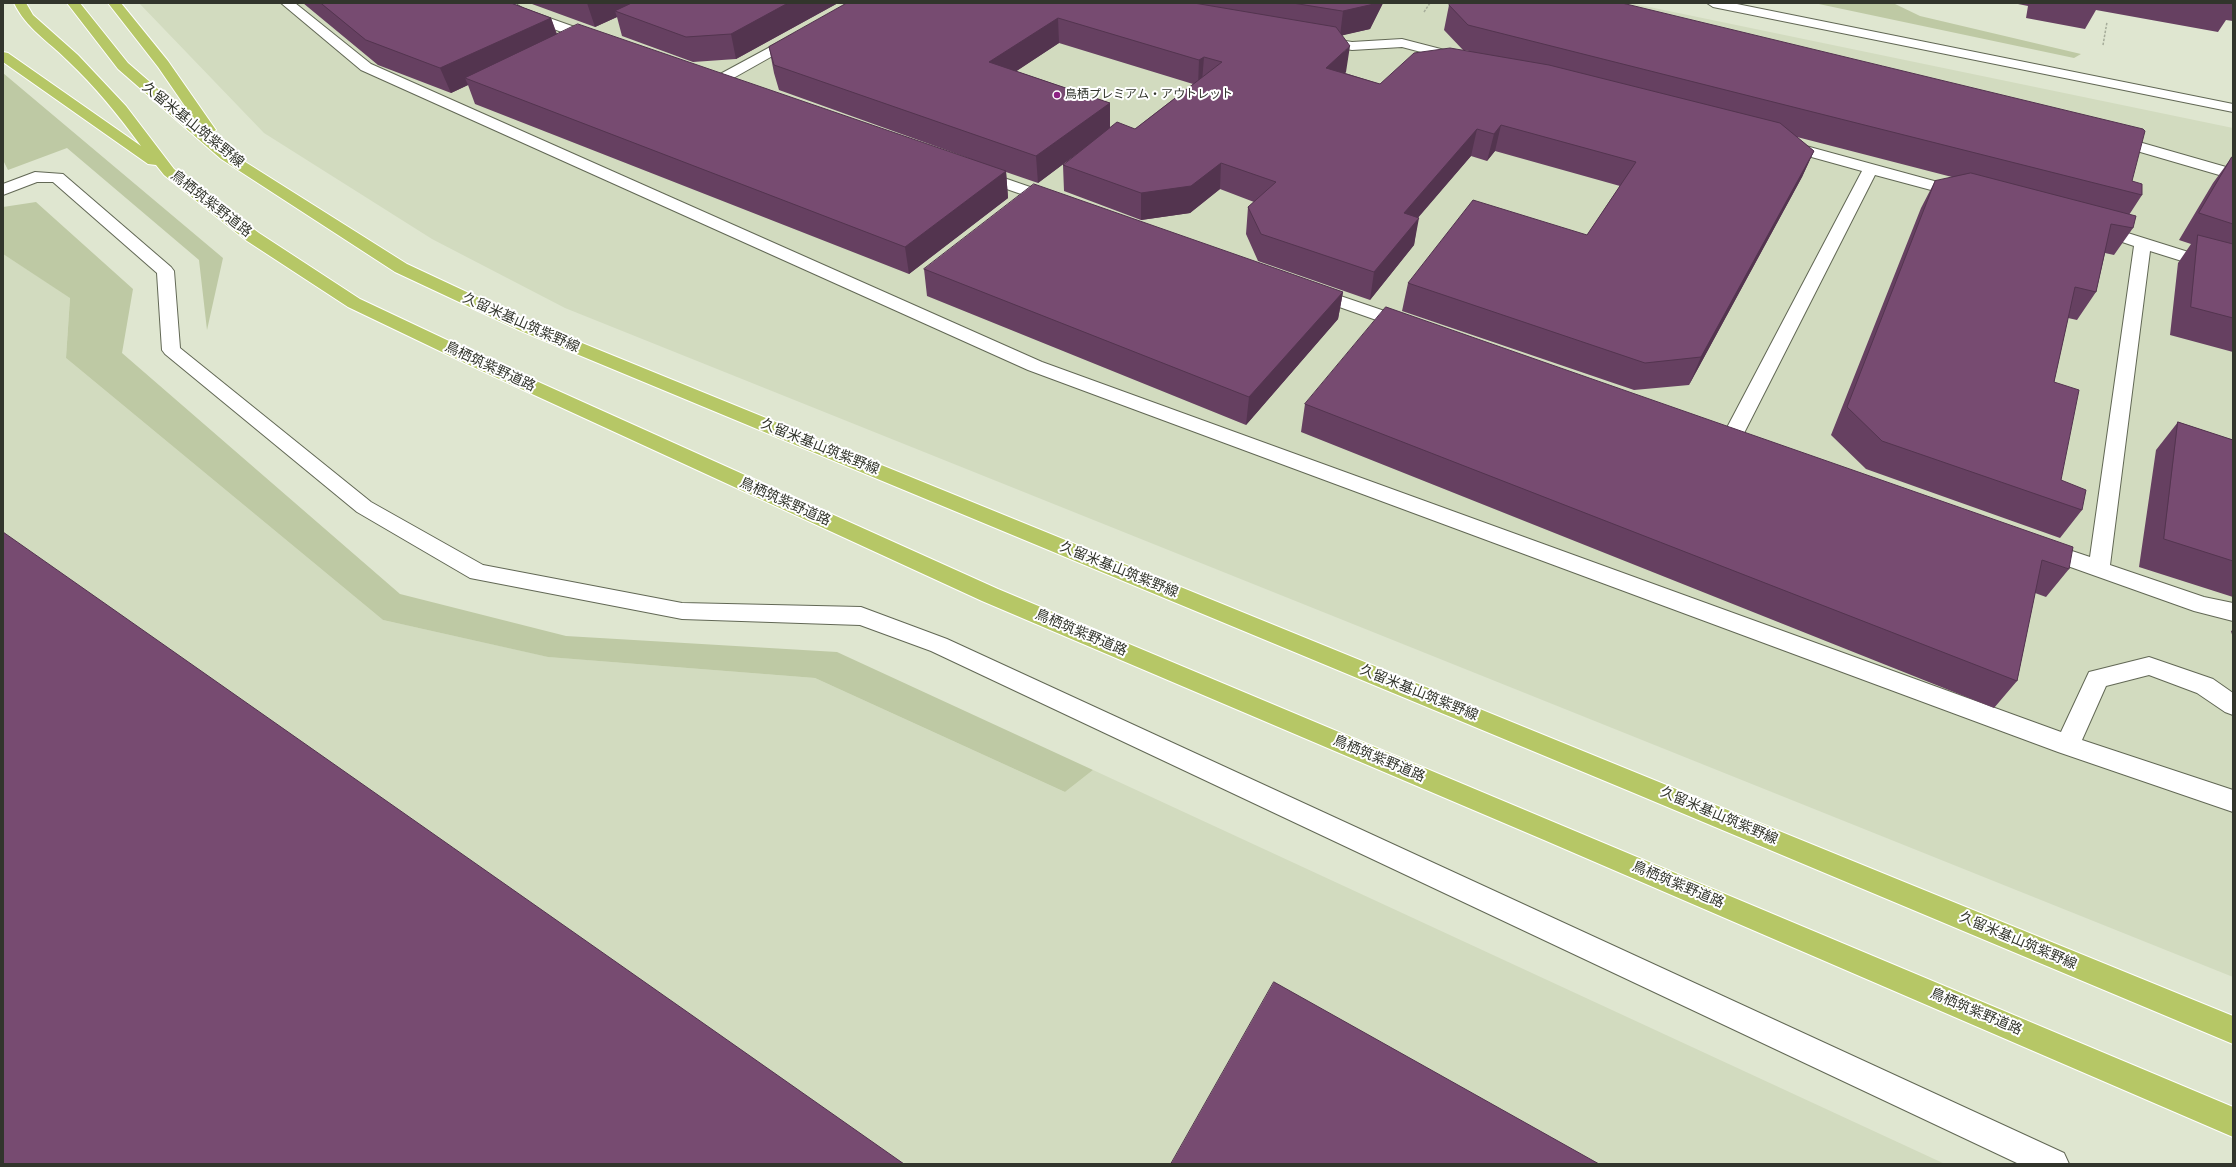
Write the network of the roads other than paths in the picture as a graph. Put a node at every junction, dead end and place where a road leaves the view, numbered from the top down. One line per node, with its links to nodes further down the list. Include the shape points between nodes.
1 (20, 3): 19 (main road, 鳥栖筑紫野道路, via 27,17 73,58 121,109)
2 (73, 3): 16 (main road, 久留米基山筑紫野線, via 123,66)
3 (114, 3): 16 (main road, via 163,64)
4 (287, 3): 34 (street, via 366,67 1035,366)
5 (505, 3): 9 (street, via 519,12)
6 (1713, 3): 13 (street)
7 (811, 29): 12 (street, via 708,79)
8 (1306, 38): 11 (street, via 1352,46 1402,43)
9 (614, 46)
10 (3, 56): 19 (main road)
11 (1470, 62)
12 (738, 89)
13 (2233, 108)
14 (2096, 135): 20 (street, via 2142,146)
15 (1769, 141): 17 (street)
16 (226, 156): 36 (main road, 久留米基山筑紫野線, via 401,268 527,327)
17 (1871, 168): 22 (street); 29 (street)
18 (963, 169): 23 (street)
19 (169, 172): 37 (main road, 鳥栖筑紫野道路, via 253,237 354,303 476,361 990,595)
20 (2233, 174)
21 (3, 190): 38 (street, via 35,176 57,177 165,271 171,350 364,507 478,572 682,610 861,616 939,645)
22 (1972, 195)
23 (1068, 206)
24 (2085, 226): 25 (street)
25 (2143, 242): 26 (street); 31 (street)
26 (2233, 272)
27 (1300, 287): 28 (street)
28 (1420, 330)
29 (1731, 439)
30 (2025, 543): 31 (street)
31 (2099, 569): 32 (street, via 2202,605)
32 (2233, 612)
33 (2233, 705): 34 (street, via 2205,686 2148,666 2097,679)
34 (2067, 746): 35 (street)
35 (2233, 801)
36 (2233, 1030)
37 (2233, 1122)
38 (2053, 1164)

